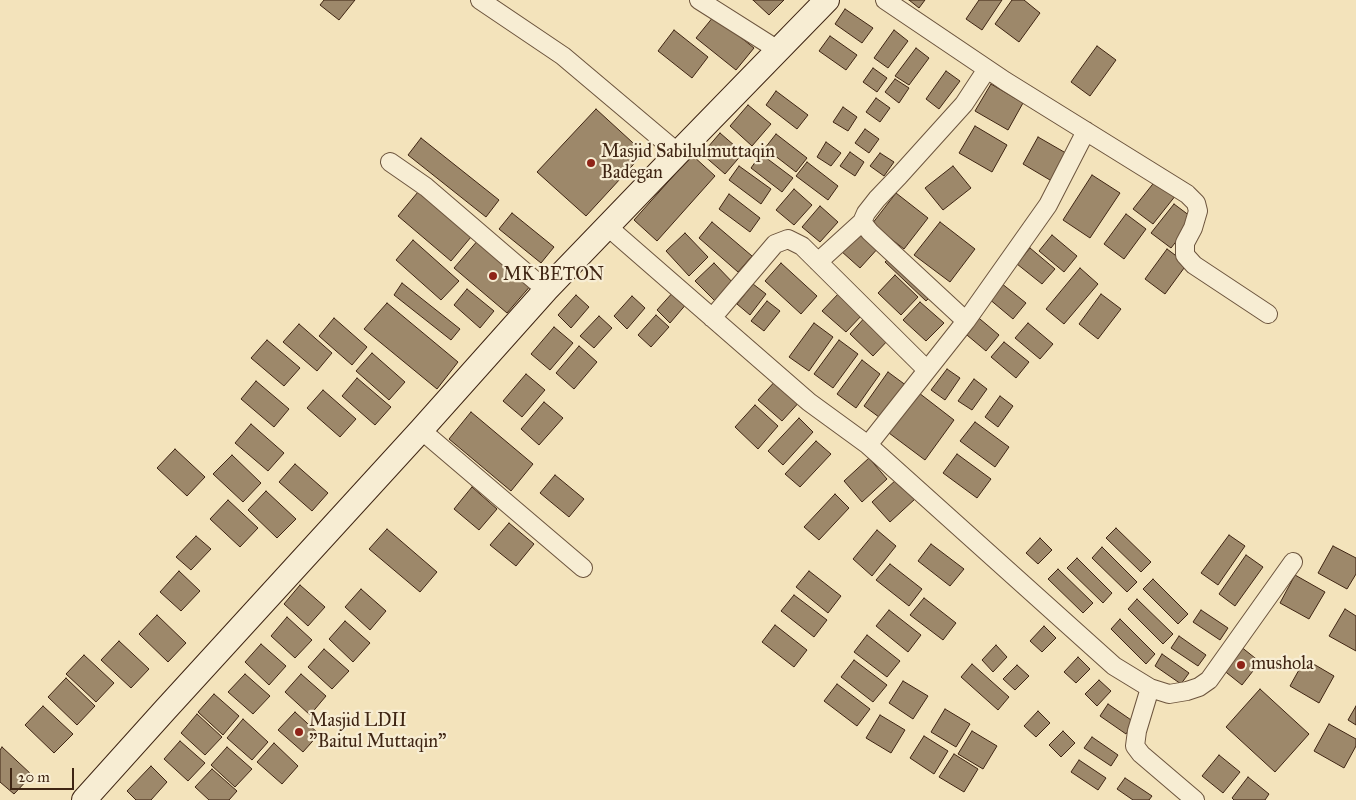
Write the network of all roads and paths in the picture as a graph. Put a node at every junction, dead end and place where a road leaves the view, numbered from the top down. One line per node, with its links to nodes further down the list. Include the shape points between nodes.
1 (480, 0): 5 (street)
2 (699, 0): 6 (street)
3 (827, 0): 6 (street)
4 (886, 0): 7 (street)
5 (504, 6): 9 (street)
6 (778, 50): 9 (street)
7 (987, 69): 8 (street); 11 (street, via 964,104 877,198)
8 (1086, 131): 15 (street, via 1187,194 1196,203 1198,211 1185,243 1185,255 1194,265); 17 (street, via 1048,205)
9 (678, 153): 12 (street)
10 (390, 162): 14 (street, via 426,187)
11 (862, 222): 13 (street); 17 (street)
12 (608, 227): 14 (street); 16 (street)
13 (818, 262): 16 (street, via 802,246 788,239 775,244); 18 (street)
14 (546, 290): 19 (street)
15 (1268, 314)
16 (712, 318): 20 (street, via 809,402)
17 (966, 321): 18 (street)
18 (927, 370): 20 (street)
19 (421, 430): 22 (street); 24 (street)
20 (868, 445): 23 (street, via 1114,666)
21 (1294, 562): 23 (street, via 1209,680 1199,687 1169,694)
22 (582, 568)
23 (1150, 688): 25 (street, via 1135,746)
24 (84, 800)
25 (1195, 800)

